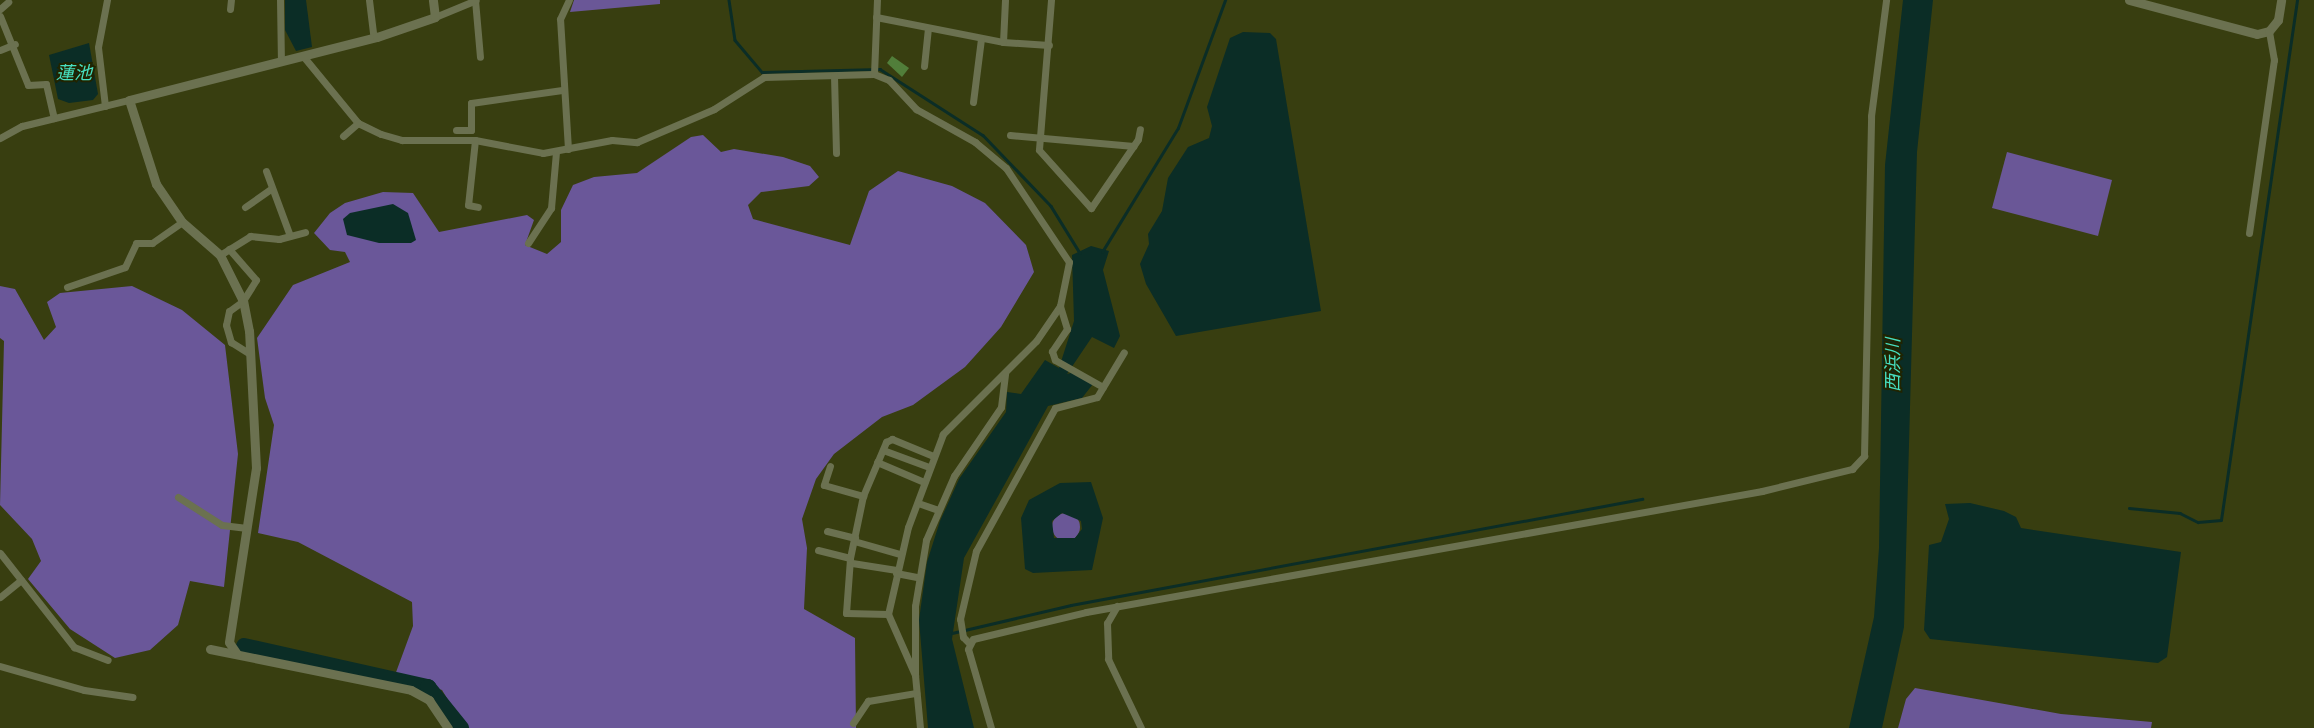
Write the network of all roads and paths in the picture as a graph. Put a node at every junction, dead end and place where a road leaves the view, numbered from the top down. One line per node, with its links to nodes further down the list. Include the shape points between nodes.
1 (107, 0): 38 (street, via 98,47)
2 (231, 0): 17 (street)
3 (280, 0): 31 (street)
4 (368, 0): 23 (street)
5 (433, 0): 20 (street)
6 (476, 0): 15 (street); 30 (street)
7 (569, 0): 35 (street, via 560,19)
8 (877, 0): 19 (street)
9 (1005, 0): 25 (street)
10 (1051, 0): 27 (street)
11 (1886, 0): 91 (street, via 1871,116 1864,456 1852,469 1762,491)
12 (2129, 0): 22 (street, via 2256,34)
13 (2281, 0): 22 (street, via 2278,20)
14 (8, 2): 16 (street)
15 (466, 2): 20 (street)
16 (0, 9)
17 (230, 9)
18 (0, 16): 26 (street)
19 (876, 17): 21 (street); 33 (street)
20 (435, 18): 23 (street)
21 (928, 30): 24 (street); 32 (street)
22 (2269, 31): 58 (street, via 2274,60)
23 (374, 38): 29 (street)
24 (981, 39): 25 (street); 37 (street)
25 (1003, 42): 27 (street)
26 (15, 44): 28 (street); 39 (street, via 28,84 46,84)
27 (1050, 45): 45 (street)
28 (0, 50)
29 (303, 56): 31 (street); 40 (street)
30 (480, 57)
31 (281, 61): 36 (street)
32 (924, 66)
33 (874, 74): 34 (street); 65 (street, via 889,80 916,109 975,142 1006,168 1070,262)
34 (834, 76): 49 (street, via 764,77 664,132 637,142 612,140); 51 (street)
35 (562, 90): 42 (street, via 471,103 471,130); 49 (street)
36 (129, 100): 38 (street); 56 (street, via 156,184)
37 (973, 102)
38 (105, 106): 39 (street)
39 (54, 118): 46 (street)
40 (358, 123): 44 (street); 47 (street, via 402,140)
41 (1140, 129): 48 (street)
42 (456, 130)
43 (1010, 135): 45 (street)
44 (343, 136)
45 (1040, 136): 48 (street); 48 (street, via 1039,150 1090,208)
46 (0, 138)
47 (475, 140): 50 (street, via 530,152); 55 (street, via 468,205)
48 (1134, 146)
49 (568, 150): 50 (street)
50 (556, 152): 60 (street, via 550,208)
51 (836, 153)
52 (266, 171): 53 (street)
53 (271, 189): 54 (street); 59 (street)
54 (245, 207)
55 (478, 207)
56 (182, 222): 62 (street); 63 (street, via 152,243 136,243 125,267)
57 (305, 232): 59 (street)
58 (2249, 233)
59 (290, 236): 61 (street, via 250,236)
60 (528, 243)
61 (229, 249): 62 (street); 64 (street, via 256,280)
62 (220, 255): 64 (street)
63 (67, 287)
64 (243, 301): 67 (street); 67 (street, via 229,311 226,325 231,342)
65 (1060, 306): 68 (street, via 1036,341); 69 (street, via 1067,328 1052,351 1056,360)
66 (1124, 352): 69 (street)
67 (250, 354): 80 (street, via 256,468)
68 (1005, 372): 71 (street, via 943,434); 79 (street, via 1001,408 954,476)
69 (1103, 387): 93 (street, via 1097,397 1055,408 976,552 960,619 963,638)
70 (883, 450): 71 (street, via 892,439); 72 (street); 74 (street)
71 (932, 456): 74 (street)
72 (877, 462): 75 (street); 77 (street)
73 (830, 466): 77 (street, via 824,485)
74 (929, 467): 75 (street)
75 (924, 482): 78 (street)
76 (178, 496): 80 (street, via 222,525)
77 (863, 496): 82 (street)
78 (918, 503): 79 (street); 85 (street)
79 (938, 510): 88 (street)
80 (248, 528): 95 (street, via 229,642)
81 (827, 531): 82 (street)
82 (854, 540): 85 (street); 86 (street)
83 (818, 550): 86 (street)
84 (0, 553): 89 (street)
85 (900, 554): 87 (street)
86 (851, 560): 87 (street); 92 (street, via 846,613)
87 (896, 571): 88 (street); 92 (street)
88 (917, 576): 98 (street)
89 (21, 580): 90 (street); 96 (street, via 74,647)
90 (0, 597)
91 (1117, 606): 93 (street); 105 (street, via 1107,623 1108,659)
92 (888, 614): 98 (street)
93 (969, 643): 104 (street)
94 (210, 649): 95 (street)
95 (237, 654): 102 (street, via 411,690 429,700)
96 (108, 660)
97 (0, 666): 100 (street)
98 (915, 676): 99 (street)
99 (916, 693): 101 (street, via 868,701); 103 (street)
100 (132, 697)
101 (853, 723)
102 (448, 728)
103 (920, 728)
104 (991, 728)
105 (1141, 728)

